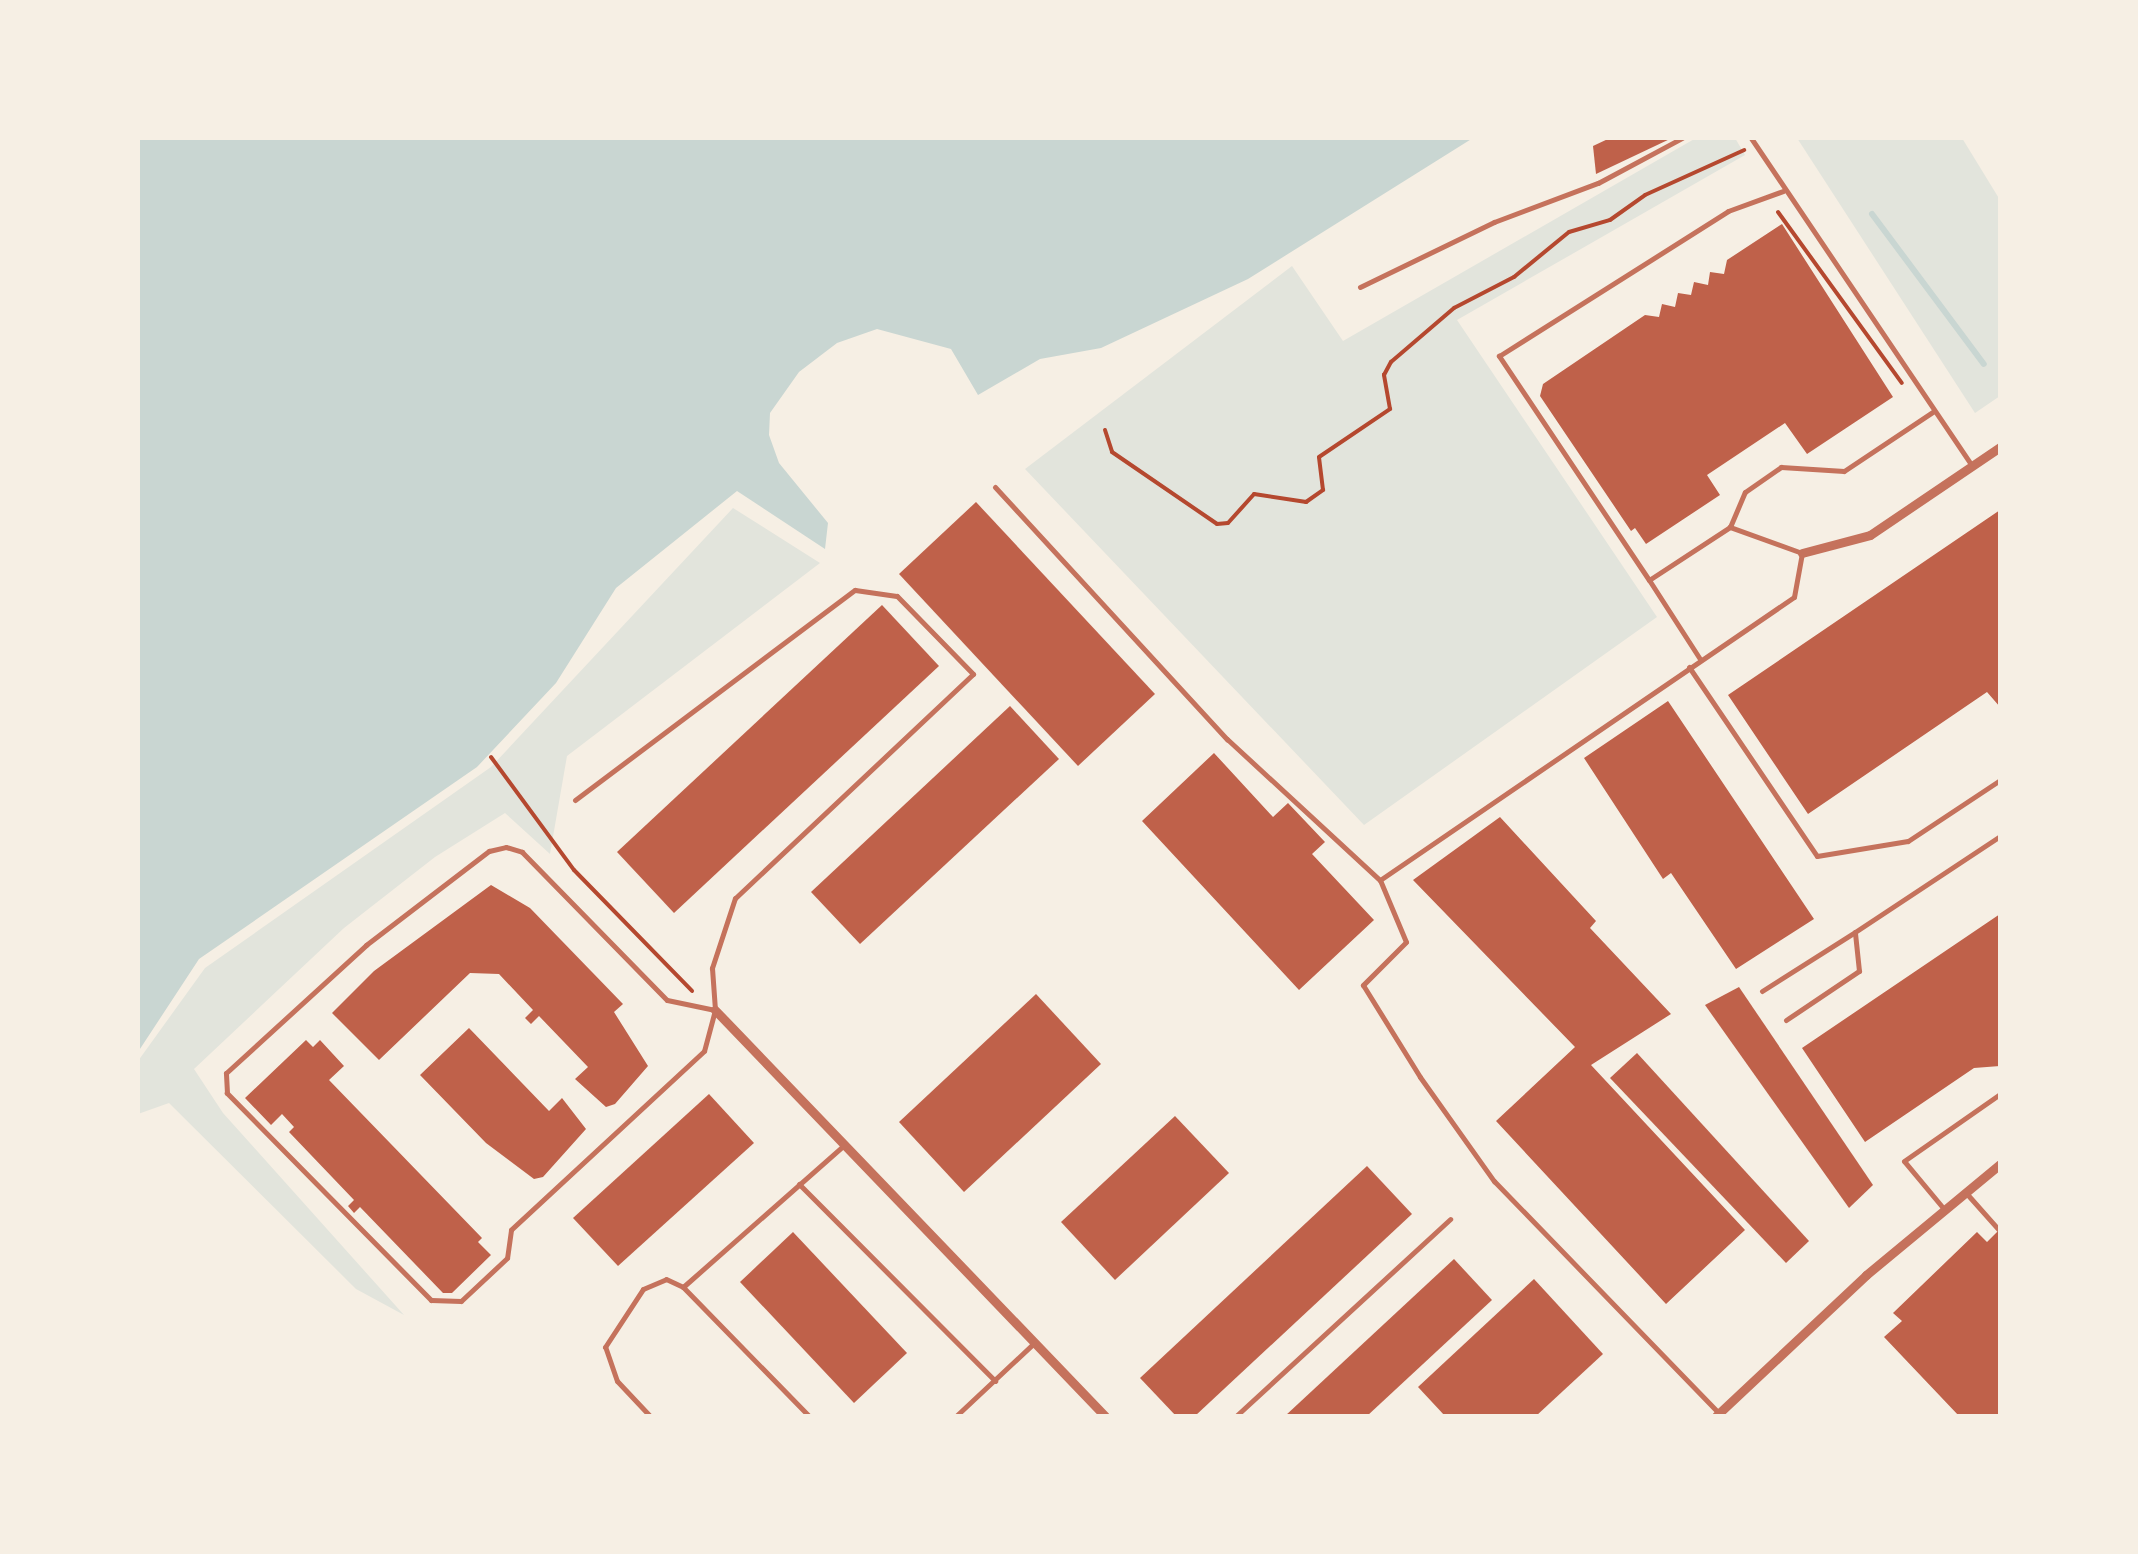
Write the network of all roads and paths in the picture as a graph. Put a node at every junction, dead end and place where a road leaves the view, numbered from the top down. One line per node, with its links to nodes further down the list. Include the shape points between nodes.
1 (1682, 138): 6 (lane, via 1598,183 1494,222)
2 (1751, 138): 3 (lane)
3 (1753, 146): 4 (lane); 9 (path, via 1645,195 1610,220 1570,232 1514,277 1454,308 1390,362 1384,375 1390,408 1319,457 1323,490 1306,502 1254,494 1228,523 1217,524 1112,452)
4 (1784, 191): 8 (lane); 15 (lane, via 1728,211 1499,356)
5 (1778, 212): 7 (path)
6 (1360, 287)
7 (1902, 382)
8 (1934, 411): 11 (lane); 13 (lane, via 1844,471 1781,467 1745,492)
9 (1105, 430)
10 (2000, 448): 11 (street)
11 (1972, 466): 14 (street, via 1870,535)
12 (995, 488): 22 (lane, via 1227,740)
13 (1730, 528): 14 (lane); 15 (lane)
14 (1802, 552): 16 (lane, via 1794,597)
15 (1649, 580): 16 (lane)
16 (1700, 659): 17 (lane)
17 (1689, 667): 19 (lane, via 1817,856 1908,841); 22 (lane)
18 (490, 757): 25 (path, via 574,870 647,938 658,962)
19 (2000, 780)
20 (575, 800): 25 (lane, via 854,590 897,596 973,674 735,898 712,968)
21 (2000, 836): 23 (lane)
22 (1380, 880): 38 (lane, via 1406,942 1363,986 1420,1077 1494,1181)
23 (1855, 932): 24 (lane); 26 (lane, via 1858,971)
24 (1762, 991)
25 (715, 1010): 25 (lane, via 667,1000 522,852 506,847 490,851 366,945 226,1073 227,1093 431,1300 462,1301 507,1258 512,1230 704,1051); 28 (street)
26 (1786, 1020)
27 (2000, 1094): 32 (lane, via 1904,1161)
28 (844, 1145): 30 (lane); 36 (street)
29 (2000, 1164): 31 (street)
30 (799, 1184): 35 (lane); 37 (lane)
31 (1964, 1192): 32 (street); 34 (lane)
32 (1944, 1209): 38 (street)
33 (1450, 1219): 43 (lane)
34 (2000, 1230)
35 (682, 1287): 39 (lane, via 666,1279 643,1289 605,1347 616,1381); 40 (lane)
36 (1035, 1342): 37 (lane); 42 (street)
37 (995, 1381): 41 (lane)
38 (1717, 1415)
39 (650, 1416)
40 (809, 1416)
41 (956, 1416)
42 (1106, 1416)
43 (1236, 1416)

